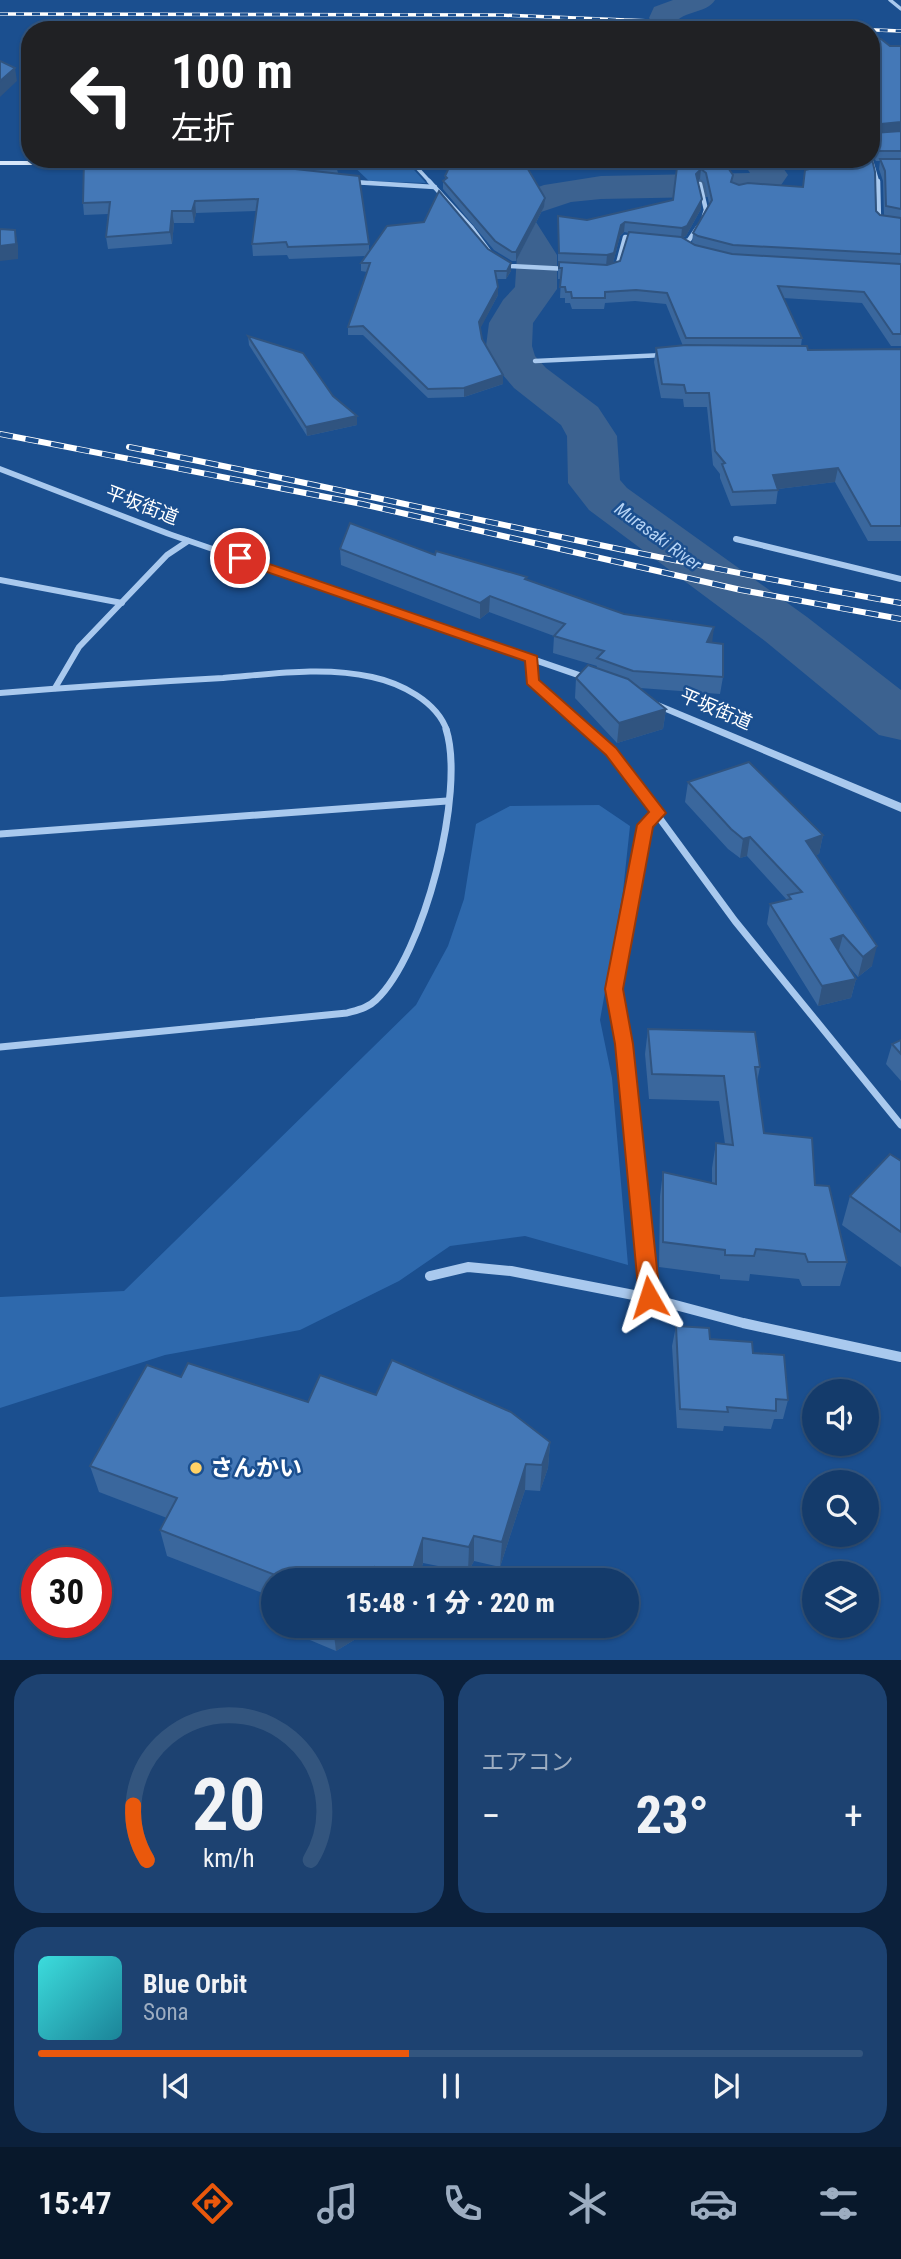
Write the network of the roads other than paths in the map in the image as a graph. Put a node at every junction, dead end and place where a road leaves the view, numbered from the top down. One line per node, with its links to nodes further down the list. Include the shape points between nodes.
1 (890, 0): 2 (street)
2 (901, 9)
3 (0, 163): 4 (main road)
4 (21, 163)
5 (417, 168): 9 (street)
6 (875, 168): 10 (street, via 879,221)
7 (343, 181): 9 (street)
8 (700, 184): 13 (street, via 706,210 689,240)
9 (435, 187): 15 (street)
10 (901, 224)
11 (648, 239): 18 (street, via 625,237 617,267)
12 (670, 242): 13 (street)
13 (682, 243): 14 (street)
14 (688, 247)
15 (491, 254)
16 (503, 262): 17 (street)
17 (581, 270)
18 (607, 271)
19 (677, 354): 20 (street)
20 (535, 361)
21 (0, 469): 23 (street, 平坂街道)
22 (736, 539): 24 (street)
23 (188, 541): 26 (street, via 167,555); 27 (street, 平坂街道)
24 (901, 579)
25 (0, 580): 26 (street)
26 (122, 603): 29 (street, via 79,648)
27 (532, 659): 28 (street, 平坂街道); 34 (street, via 532,681 611,752)
28 (607, 685)
29 (55, 688): 30 (street); 32 (street, via 304,673 340,673 393,683 429,706 445,725 452,746)
30 (0, 693)
31 (632, 695): 33 (street, 平坂街道)
32 (447, 802): 35 (street); 36 (street, via 424,917 391,984 367,1007 347,1013)
33 (901, 808)
34 (658, 813): 37 (street, via 735,921); 39 (street, via 645,825 614,989 624,1044)
35 (0, 834)
36 (0, 1047)
37 (901, 1125)
38 (430, 1276): 39 (street, via 468,1267 511,1271)
39 (649, 1297): 40 (street, via 743,1323)
40 (901, 1357)

